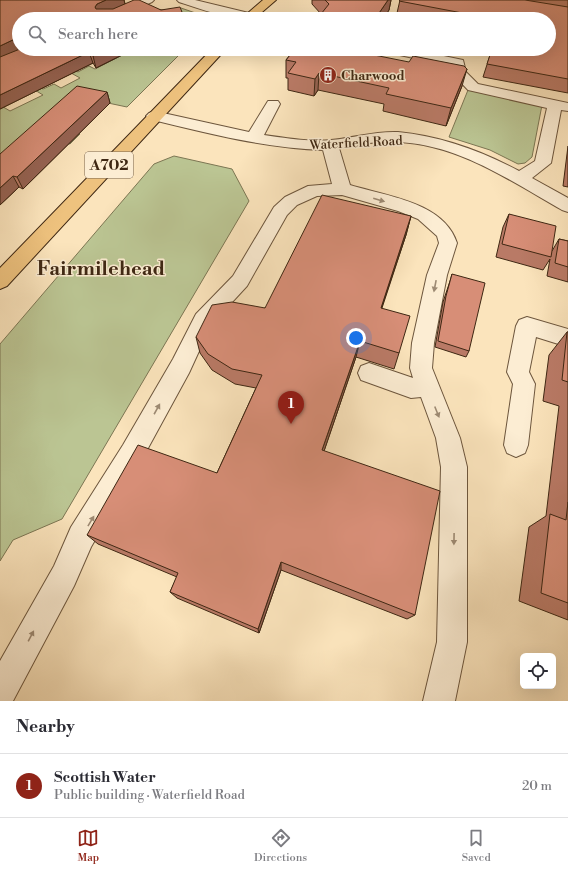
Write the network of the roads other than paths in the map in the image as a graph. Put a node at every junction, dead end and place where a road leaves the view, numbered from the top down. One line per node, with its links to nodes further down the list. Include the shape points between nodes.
1 (148, 0): 4 (street)
2 (183, 0): 5 (street)
3 (270, 0): 6 (main road)
4 (121, 12)
5 (223, 12)
6 (255, 12)
7 (212, 56): 11 (main road, A702)
8 (421, 56): 10 (street, via 458,63 460,73 473,87)
9 (273, 104): 12 (street)
10 (562, 106): 14 (street, via 542,163)
11 (154, 116): 12 (street, Waterfield Road); 17 (main road, A702)
12 (254, 138): 13 (street, Waterfield Road, via 292,144)
13 (330, 145): 14 (street, Waterfield Road, via 361,138 397,138 433,143 457,149); 15 (street)
14 (522, 178): 16 (street, Waterfield Road)
15 (342, 189): 20 (street, one-way to 20, via 424,215 445,233 448,243 437,275 423,343 421,368); 22 (street, one-way to 15, via 64,576 81,537 181,366 203,320 240,281 280,211 290,201 314,190)
16 (568, 206)
17 (0, 281)
18 (568, 338): 21 (street, via 527,326 518,372 524,384)
19 (369, 373): 20 (street, via 411,388)
20 (428, 387): 23 (street, one-way to 23, via 448,438 454,467 452,642)
21 (516, 444)
22 (6, 681)
23 (439, 701)

